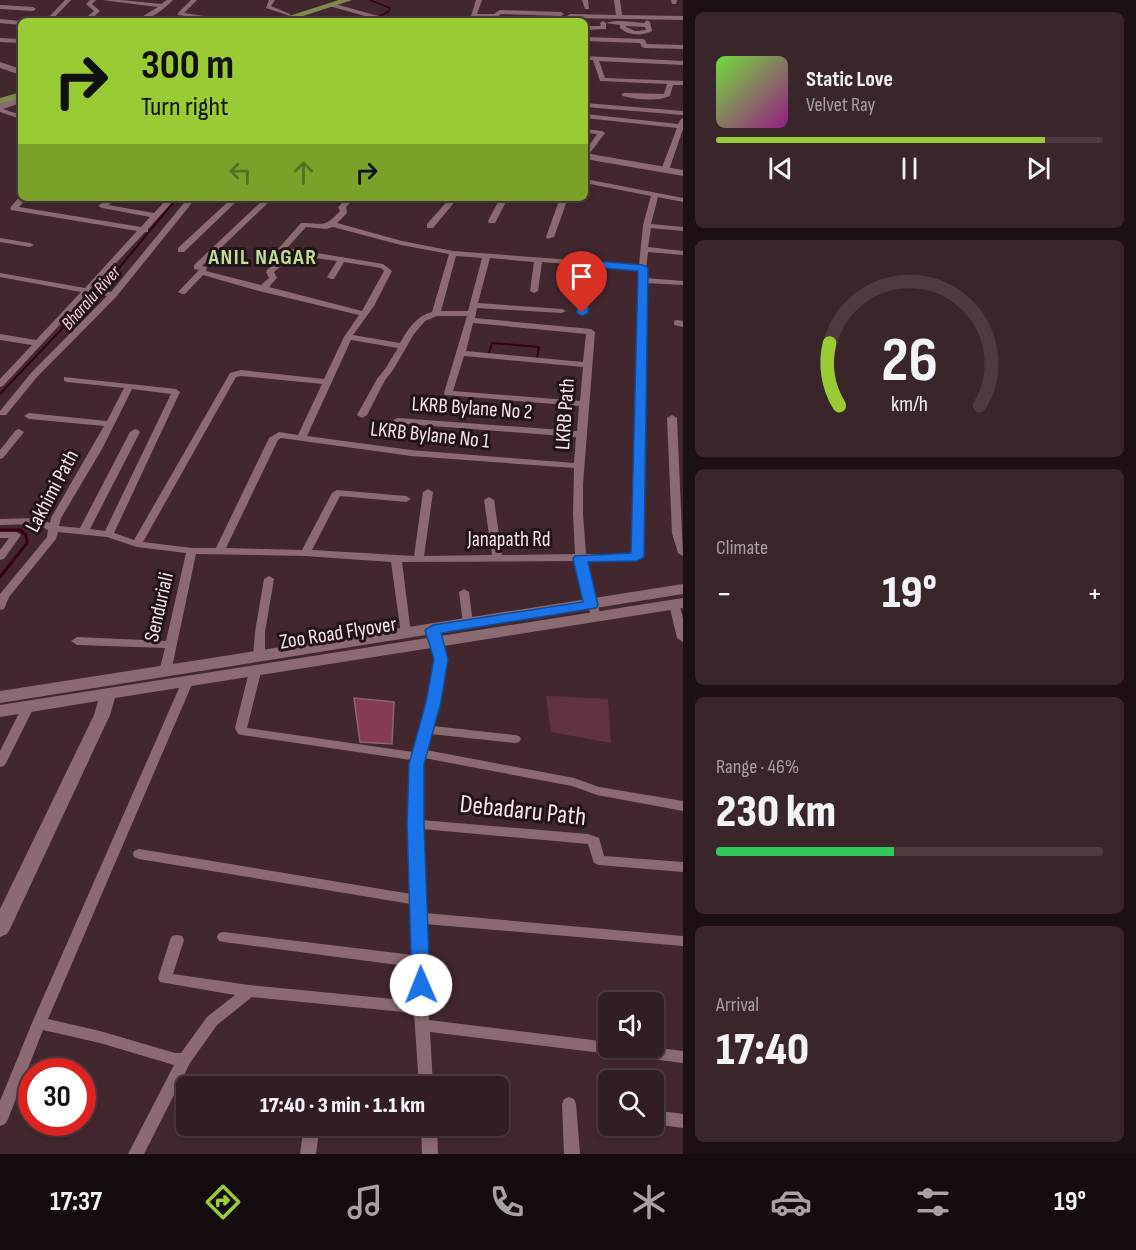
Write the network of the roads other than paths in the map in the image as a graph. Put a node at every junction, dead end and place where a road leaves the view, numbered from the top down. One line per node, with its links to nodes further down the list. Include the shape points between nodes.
1 (68, 0): 20 (street)
2 (93, 0): 21 (street, via 89,4 97,10)
3 (105, 0): 12 (street)
4 (170, 0): 12 (street)
5 (272, 0): 17 (street, via 268,7)
6 (348, 0): 11 (main road)
7 (479, 0): 28 (street, via 474,16 496,16 500,12)
8 (585, 0): 14 (street)
9 (617, 0): 31 (street)
10 (190, 1): 23 (street, via 180,14)
11 (335, 3): 17 (main road); 18 (street); 25 (main road)
12 (163, 6): 22 (street)
13 (0, 7): 15 (street)
14 (587, 8)
15 (33, 9)
16 (561, 14): 28 (street)
17 (288, 15): 24 (main road)
18 (372, 16): 26 (street); 27 (street)
19 (646, 17): 30 (street); 31 (street); 31 (street, via 648,25)
20 (51, 18)
21 (88, 18)
22 (143, 18)
23 (211, 18)
24 (278, 18)
25 (288, 18)
26 (368, 18)
27 (378, 18)
28 (550, 18)
29 (570, 18): 31 (street)
30 (683, 18)
31 (621, 19): 35 (street)
32 (0, 21): 34 (street)
33 (588, 22): 35 (street)
34 (18, 23)
35 (603, 23): 36 (street, via 601,29)
36 (588, 28)
37 (588, 39): 40 (street)
38 (0, 40): 39 (street)
39 (18, 41)
40 (683, 47)
41 (588, 58): 42 (street)
42 (596, 58): 44 (street); 47 (street, via 602,80)
43 (0, 61): 45 (main road); 46 (main road)
44 (683, 63)
45 (18, 65)
46 (18, 70)
47 (671, 82): 48 (street); 49 (street, via 666,96)
48 (683, 83)
49 (624, 95)
50 (18, 97): 51 (main road)
51 (0, 104): 54 (street)
52 (588, 105): 53 (street)
53 (683, 113)
54 (18, 115)
55 (588, 116): 56 (street)
56 (682, 123): 58 (street)
57 (588, 131): 59 (street, via 602,133)
58 (680, 134): 61 (street)
59 (588, 152)
60 (588, 157): 61 (main road)
61 (664, 170): 62 (main road)
62 (683, 173)
63 (588, 183): 64 (street)
64 (655, 194): 65 (street); 80 (street, Janapath Rd)
65 (683, 200)
66 (20, 201): 82 (street, via 14,208)
67 (110, 201): 76 (street, via 102,206)
68 (169, 201): 76 (street)
69 (190, 201): 105 (street)
70 (233, 201): 87 (street)
71 (266, 201): 96 (street, via 197,267 204,269)
72 (348, 201): 78 (street)
73 (451, 201): 79 (street)
74 (502, 201): 77 (street)
75 (563, 201): 83 (street)
76 (156, 216): 82 (street)
77 (492, 220)
78 (333, 224): 88 (street, via 300,227 282,248); 89 (street)
79 (430, 226)
80 (648, 226): 81 (street); 86 (street, Janapath Rd)
81 (683, 229)
82 (145, 230): 102 (street)
83 (550, 237)
84 (0, 240): 85 (street)
85 (30, 245)
86 (646, 249): 90 (street); 95 (street, Janapath Rd)
87 (181, 250)
88 (292, 252): 92 (street); 101 (street, via 270,272 273,278)
89 (453, 253): 91 (street); 107 (street)
90 (683, 253)
91 (486, 258): 93 (street); 108 (street)
92 (342, 260): 98 (street); 110 (street, via 388,268)
93 (538, 260): 94 (street); 103 (street)
94 (585, 264): 95 (street); 109 (street)
95 (643, 268): 99 (street, Janapath Rd)
96 (201, 272): 101 (street); 104 (street)
97 (0, 275): 102 (street)
98 (331, 277)
99 (642, 280): 100 (street); 152 (street, Janapath Rd, via 637,557)
100 (683, 283)
101 (262, 289): 110 (street)
102 (85, 290): 105 (street); 113 (street)
103 (534, 291)
104 (182, 292)
105 (112, 295): 122 (street, via 34,375)
106 (562, 311): 108 (street)
107 (436, 313): 108 (street); 114 (street, via 417,322)
108 (471, 313): 115 (street); 116 (street, LKRB Path, via 591,332)
109 (582, 313)
110 (365, 314): 112 (street)
111 (0, 337): 113 (street)
112 (348, 337): 114 (street); 119 (street)
113 (38, 343): 117 (street)
114 (403, 346): 123 (street)
115 (462, 353): 116 (street); 121 (street, via 448,393)
116 (586, 365): 121 (street, LKRB Path)
117 (2, 379)
118 (67, 379): 120 (street)
119 (327, 382): 131 (street); 143 (street, via 233,375)
120 (129, 387): 127 (street, Lakhimi Path); 141 (street, via 176,392)
121 (584, 404): 130 (street, LKRB Path)
122 (3, 413)
123 (362, 415)
124 (29, 416): 127 (street)
125 (672, 418): 132 (street)
126 (398, 421): 130 (street, LKRB Bylane No 2)
127 (109, 424): 139 (street, Lakhimi Path, via 56,518)
128 (19, 432): 133 (street)
129 (135, 432): 140 (street)
130 (580, 434): 134 (street, LKRB Path)
131 (302, 437): 134 (street, LKRB Bylane No 1, via 411,453); 145 (street, LKRB Bylane No 1, via 274,438)
132 (678, 438): 147 (street, via 677,533)
133 (0, 456)
134 (579, 466): 152 (street, LKRB Path)
135 (428, 492): 150 (street)
136 (406, 499): 146 (street, via 337,493)
137 (489, 500): 149 (street)
138 (0, 522): 139 (street, Janapath Rd, via 39,522)
139 (55, 529): 140 (street, Janapath Rd); 156 (street, Lakhimi Path, via 4,596)
140 (84, 531): 141 (street, Janapath Rd)
141 (108, 534): 143 (street, Janapath Rd)
142 (0, 535): 148 (street, via 16,535)
143 (137, 544): 144 (street, Janapath Rd)
144 (192, 551): 145 (street, Janapath Rd); 163 (street, Senduriali)
145 (219, 552): 146 (street, Janapath Rd)
146 (305, 553): 151 (street, Janapath Rd)
147 (683, 553)
148 (0, 557)
149 (497, 557): 150 (street, Janapath Rd); 152 (street, Janapath Rd)
150 (418, 558): 151 (street, Janapath Rd)
151 (396, 559): 159 (street)
152 (580, 559): 157 (street, LKRB Path)
153 (269, 579): 164 (street)
154 (464, 592): 158 (street)
155 (681, 598): 157 (main road); 161 (street); 169 (main road, Zoo Road Flyover); 171 (main road, Zoo Road Flyover)
156 (0, 607)
157 (594, 611): 158 (main road); 160 (main road)
158 (468, 624): 160 (main road)
159 (406, 634): 160 (main road); 164 (main road)
160 (435, 637): 164 (main road); 172 (street, via 441,659)
161 (683, 638)
162 (77, 641): 163 (street)
163 (170, 645): 165 (street, Senduriali)
164 (257, 665): 165 (main road); 166 (main road); 174 (street, via 242,731)
165 (165, 672): 168 (main road)
166 (187, 682): 167 (main road); 189 (street)
167 (108, 695): 170 (main road); 182 (main road, via 102,716)
168 (0, 697)
169 (0, 702)
170 (28, 707): 171 (main road); 175 (street)
171 (0, 710)
172 (425, 729): 173 (street); 174 (street)
173 (515, 739)
174 (418, 755): 176 (street); 177 (street)
175 (0, 763)
176 (683, 806)
177 (415, 824): 179 (street, Debadaru Path, via 588,839 597,846 599,860); 180 (street)
178 (139, 854): 180 (street)
179 (683, 867)
180 (418, 900): 181 (street)
181 (418, 918): 185 (street); 186 (street)
182 (0, 929)
183 (224, 937): 186 (street)
184 (177, 940): 187 (street, via 165,978)
185 (683, 941)
186 (421, 962): 188 (street)
187 (249, 991): 188 (street); 192 (street, via 212,1022)
188 (421, 1008): 190 (street)
189 (39, 1023): 192 (street); 198 (street)
190 (422, 1025): 191 (street); 194 (street)
191 (683, 1057)
192 (185, 1059): 193 (street)
193 (181, 1076)
194 (425, 1076)
195 (176, 1092): 202 (street)
196 (569, 1104): 205 (street)
197 (664, 1118): 199 (street)
198 (0, 1119)
199 (683, 1121)
200 (310, 1136): 203 (street)
201 (429, 1136): 204 (street)
202 (136, 1154)
203 (308, 1154)
204 (429, 1154)
205 (572, 1154)

